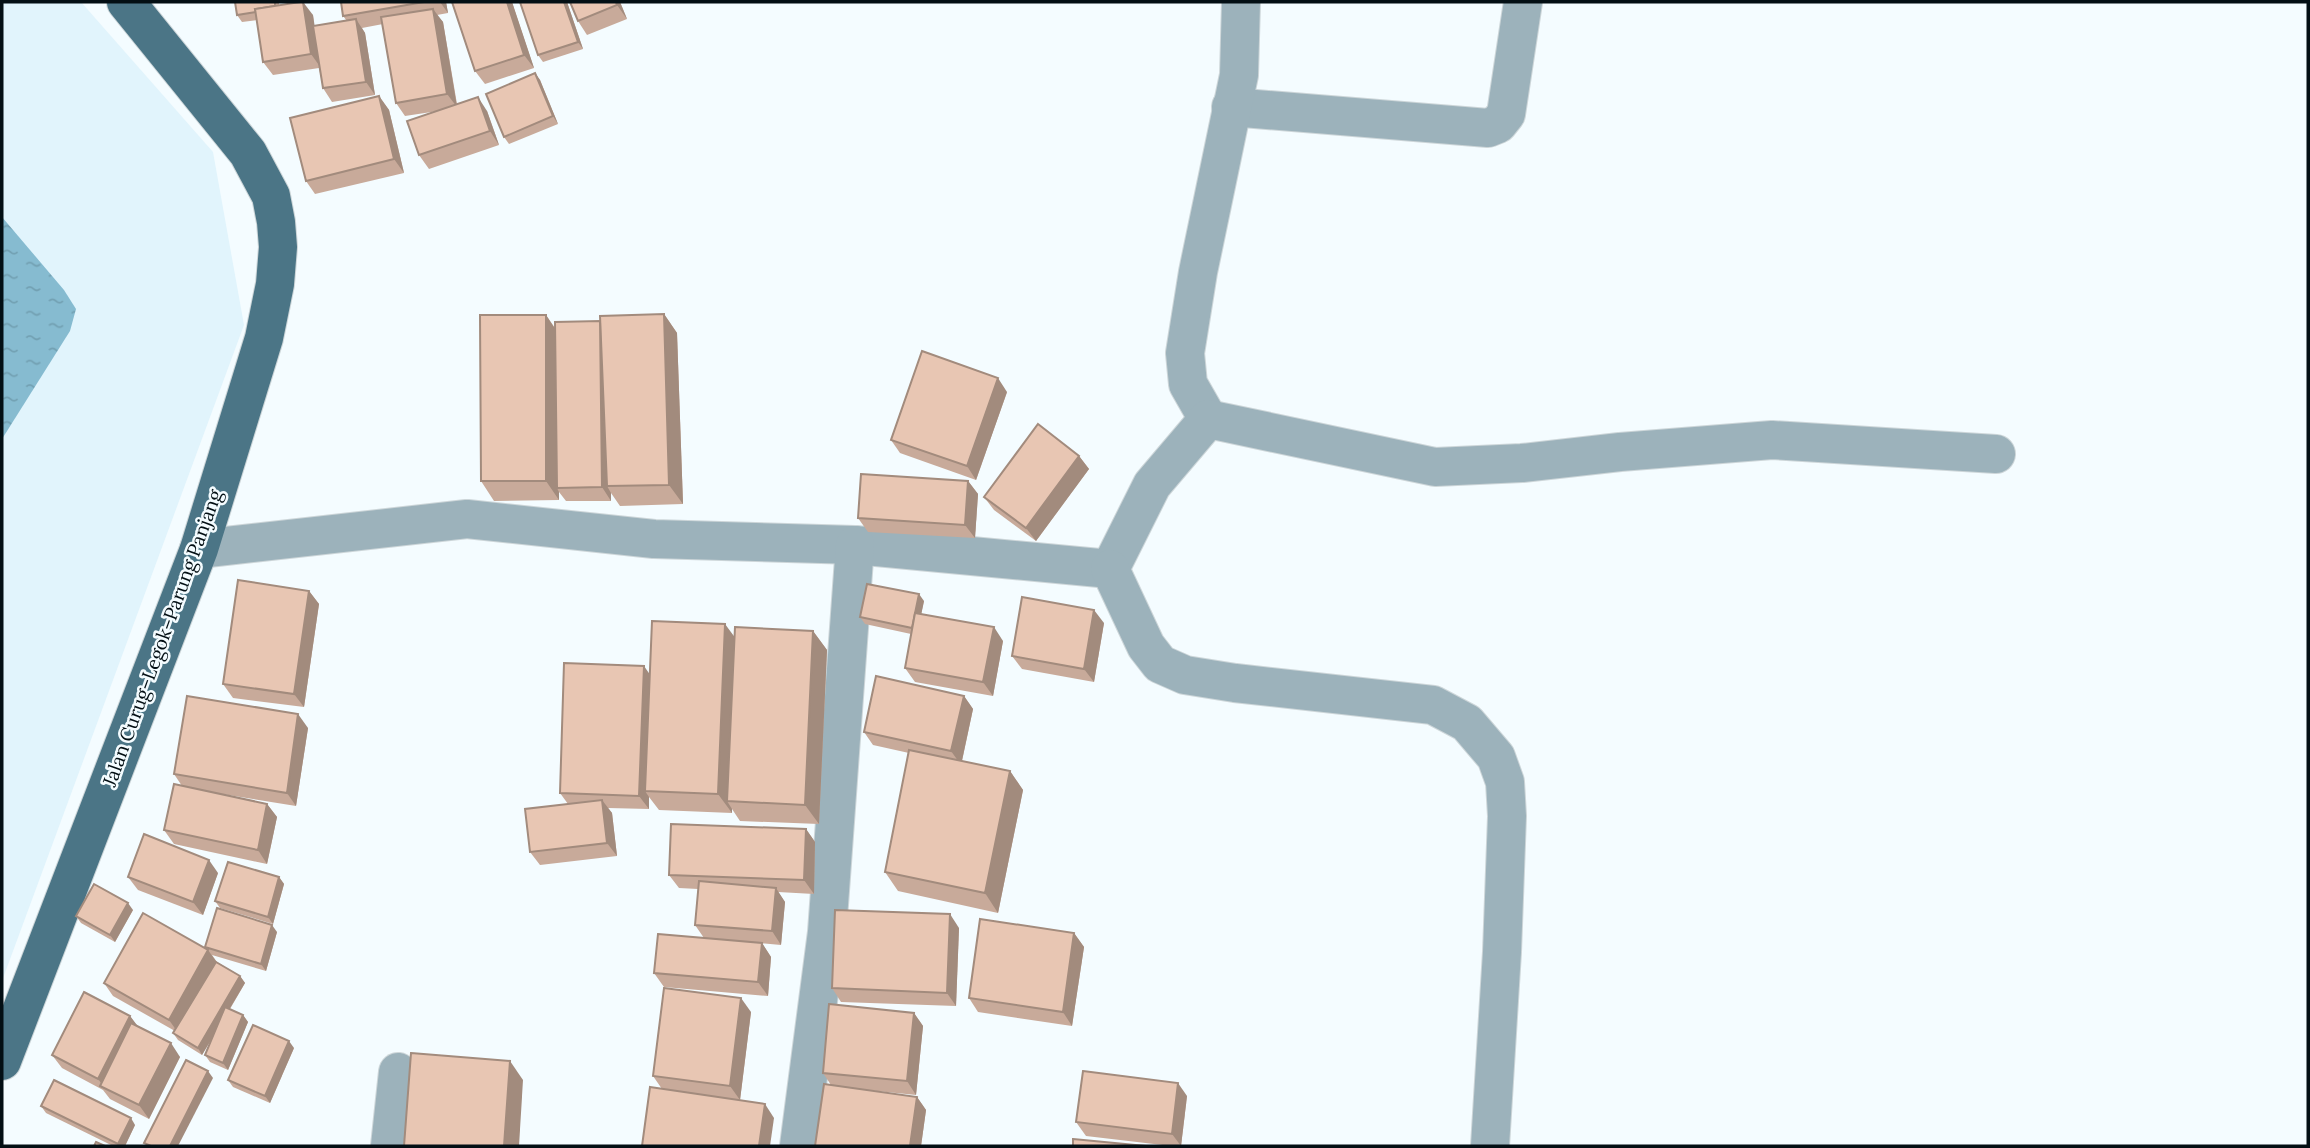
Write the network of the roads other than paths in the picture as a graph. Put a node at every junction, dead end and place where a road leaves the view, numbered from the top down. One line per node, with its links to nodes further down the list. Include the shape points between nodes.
1 (128, 2): 8 (main road, Jalan Curug–Legok–Parung Panjang, via 248,153 271,196 276,222 275,284 264,338)
2 (1241, 2): 4 (street, via 1239,75)
3 (1523, 2): 4 (street, via 1506,114 1488,128)
4 (1231, 107): 5 (street, via 1185,353 1188,384)
5 (1208, 419): 6 (street, via 1435,467 1772,440); 9 (street, via 1152,485)
6 (1996, 454)
7 (855, 545): 8 (street, via 654,539 467,519); 9 (street); 13 (street, via 827,932)
8 (199, 549): 10 (main road, Jalan Curug–Legok–Parung Panjang)
9 (1110, 569): 14 (street, via 1146,646 1160,664 1185,675 1235,683 1433,705 1467,723 1496,757 1505,782 1507,816)
10 (2, 1061)
11 (398, 1072): 12 (street)
12 (390, 1146)
13 (799, 1146)
14 (1490, 1146)

